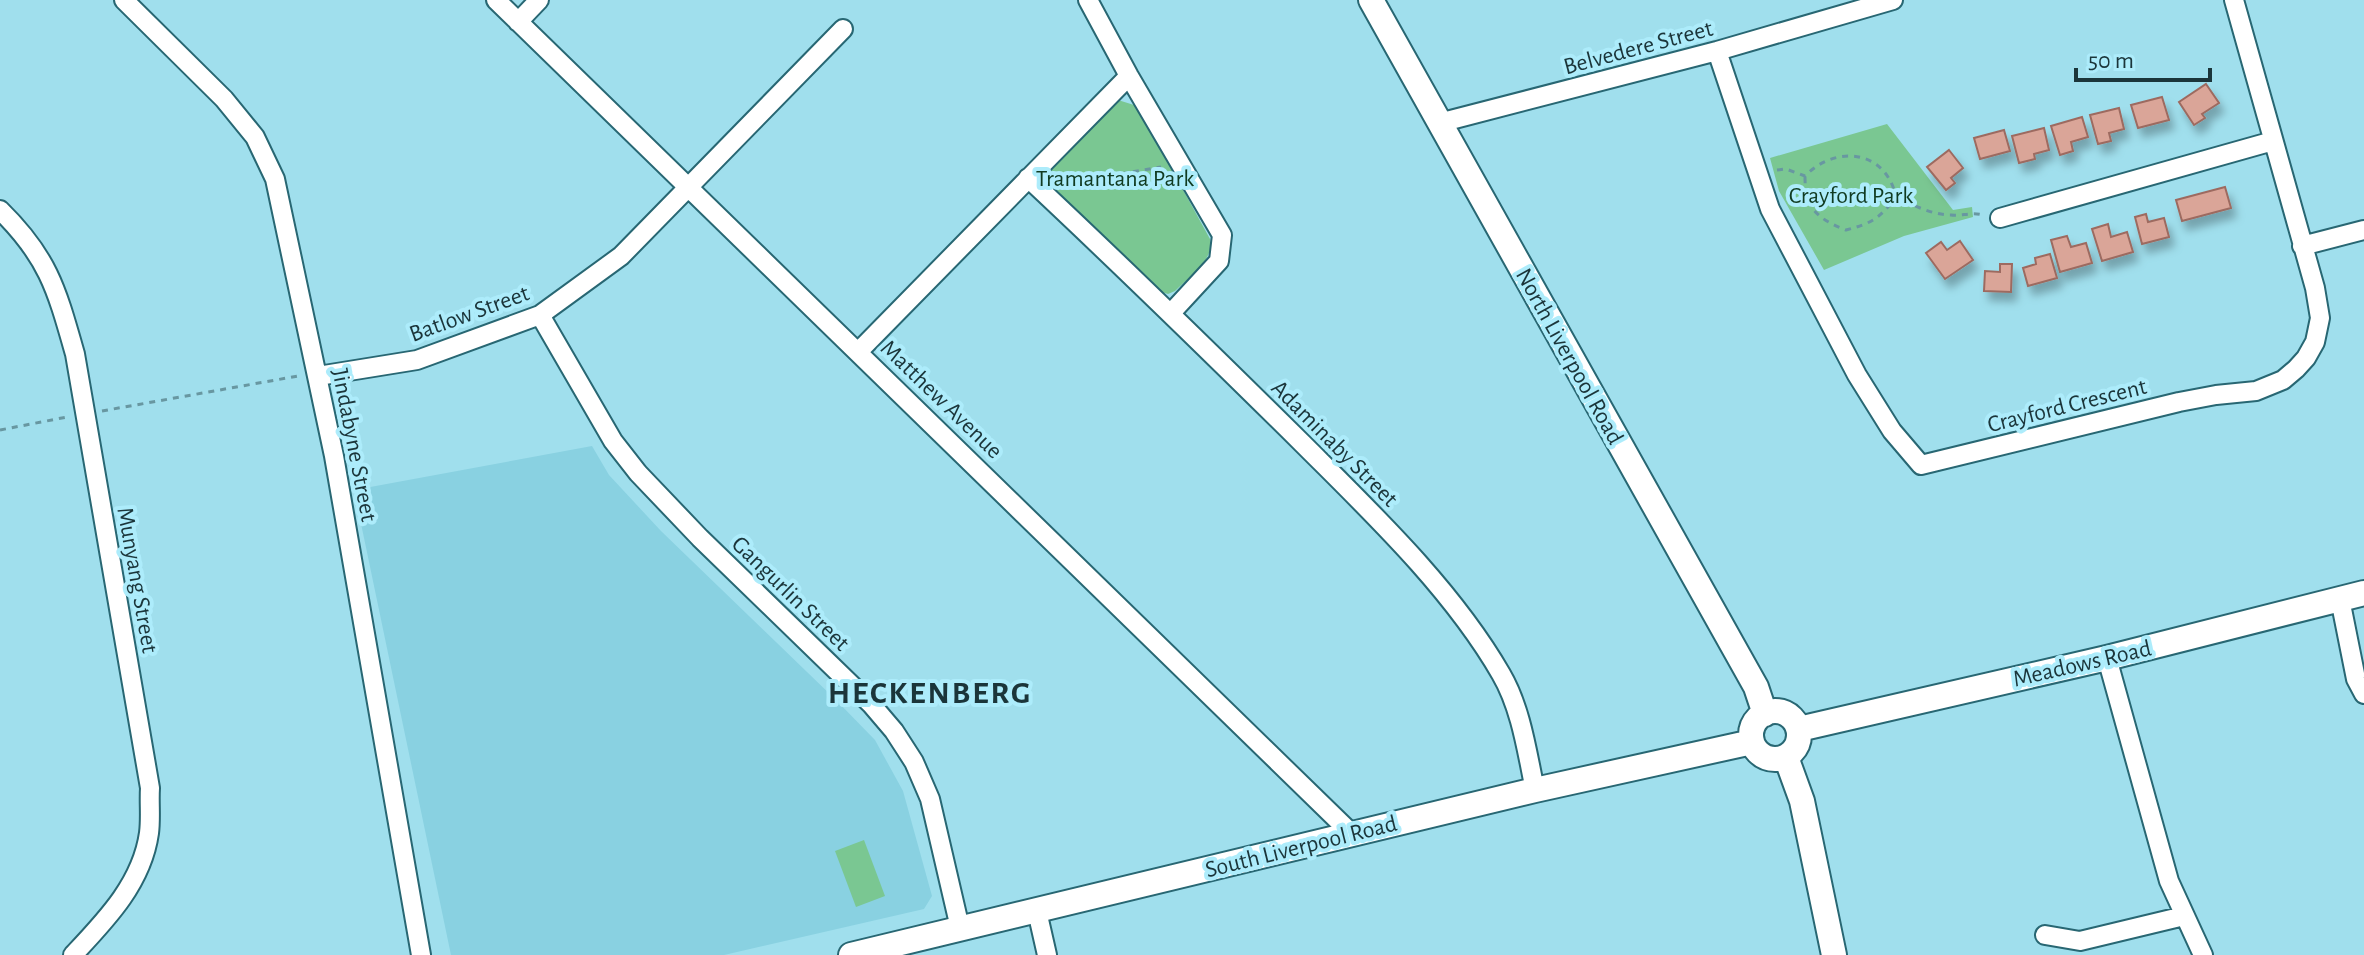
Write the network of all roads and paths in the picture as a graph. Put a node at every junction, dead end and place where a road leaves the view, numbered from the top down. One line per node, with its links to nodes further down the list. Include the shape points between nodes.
1 (124, 0): 29 (street, Jindabyne Street, via 255,137 275,179)
2 (496, 0): 8 (street, Matthew Avenue)
3 (539, 0): 8 (street)
4 (1088, 0): 11 (street)
5 (1371, 0): 12 (main road, North Liverpool Road)
6 (1893, 0): 10 (street, Belvedere Street)
7 (2234, 0): 13 (street, Crayford Crescent)
8 (518, 22): 18 (street, Matthew Avenue)
9 (843, 29): 18 (street, Batlow Street)
10 (1717, 51): 12 (street, Belvedere Street); 15 (street, Crayford Crescent)
11 (1129, 76): 14 (street); 17 (street)
12 (1439, 123): 35 (main road, North Liverpool Road, via 1756,687)
13 (2273, 141): 22 (street); 24 (street, Crayford Crescent)
14 (1180, 163): 19 (path, via 1056,183); 25 (street, via 1222,235 1219,261)
15 (1758, 173): 16 (path, via 1786,169); 24 (street, Crayford Crescent, via 1770,209 1857,375 1921,465 2179,402 2256,391 2283,380 2306,358 2320,318)
16 (1805, 176): 20 (path, via 1832,158 1860,156 1879,165); 20 (path, via 1806,199 1818,216 1846,230 1880,217)
17 (1028, 178): 19 (street, Adaminaby Street); 27 (street)
18 (688, 188): 26 (street, Batlow Street, via 621,256); 27 (street, Matthew Avenue)
19 (1043, 192): 25 (street, Adaminaby Street)
20 (1896, 197): 22 (path, via 1938,214 1972,212)
21 (0, 210): 30 (street, Munyang Street, via 45,264 58,294)
22 (2000, 218)
23 (2364, 230): 24 (street)
24 (2302, 246)
25 (1171, 313): 39 (street, Adaminaby Street, via 1393,535 1475,635 1514,702)
26 (540, 315): 29 (street, Batlow Street, via 417,360); 43 (street, Gangurlin Street, via 631,465 894,731 930,799)
27 (859, 351): 40 (street, Matthew Avenue)
28 (298, 376): 30 (path)
29 (318, 376): 46 (street, Jindabyne Street)
30 (85, 414): 31 (path); 45 (street, Munyang Street, via 150,788 149,833 138,874)
31 (0, 430)
32 (2352, 596): 33 (main road, Meadows Road); 34 (street, via 2356,679)
33 (2107, 658): 36 (main road, Meadows Road); 42 (street, via 2169,881)
34 (2364, 694)
35 (1765, 714): 36 (main road, via 1787,714); 37 (main road, via 1753,725)
36 (1799, 729): 38 (main road, via 1798,745)
37 (1752, 742): 38 (main road, via 1767,758); 39 (main road, South Liverpool Road)
38 (1786, 757): 49 (main road, via 1802,801)
39 (1535, 790): 40 (main road, South Liverpool Road)
40 (1352, 834): 41 (main road, South Liverpool Road)
41 (1037, 911): 43 (main road, South Liverpool Road); 48 (street)
42 (2184, 916): 44 (street, via 2080,941); 50 (street)
43 (960, 928): 47 (main road, South Liverpool Road)
44 (2045, 935)
45 (73, 955)
46 (421, 955)
47 (851, 955)
48 (1047, 955)
49 (1834, 955)
50 (2203, 955)

